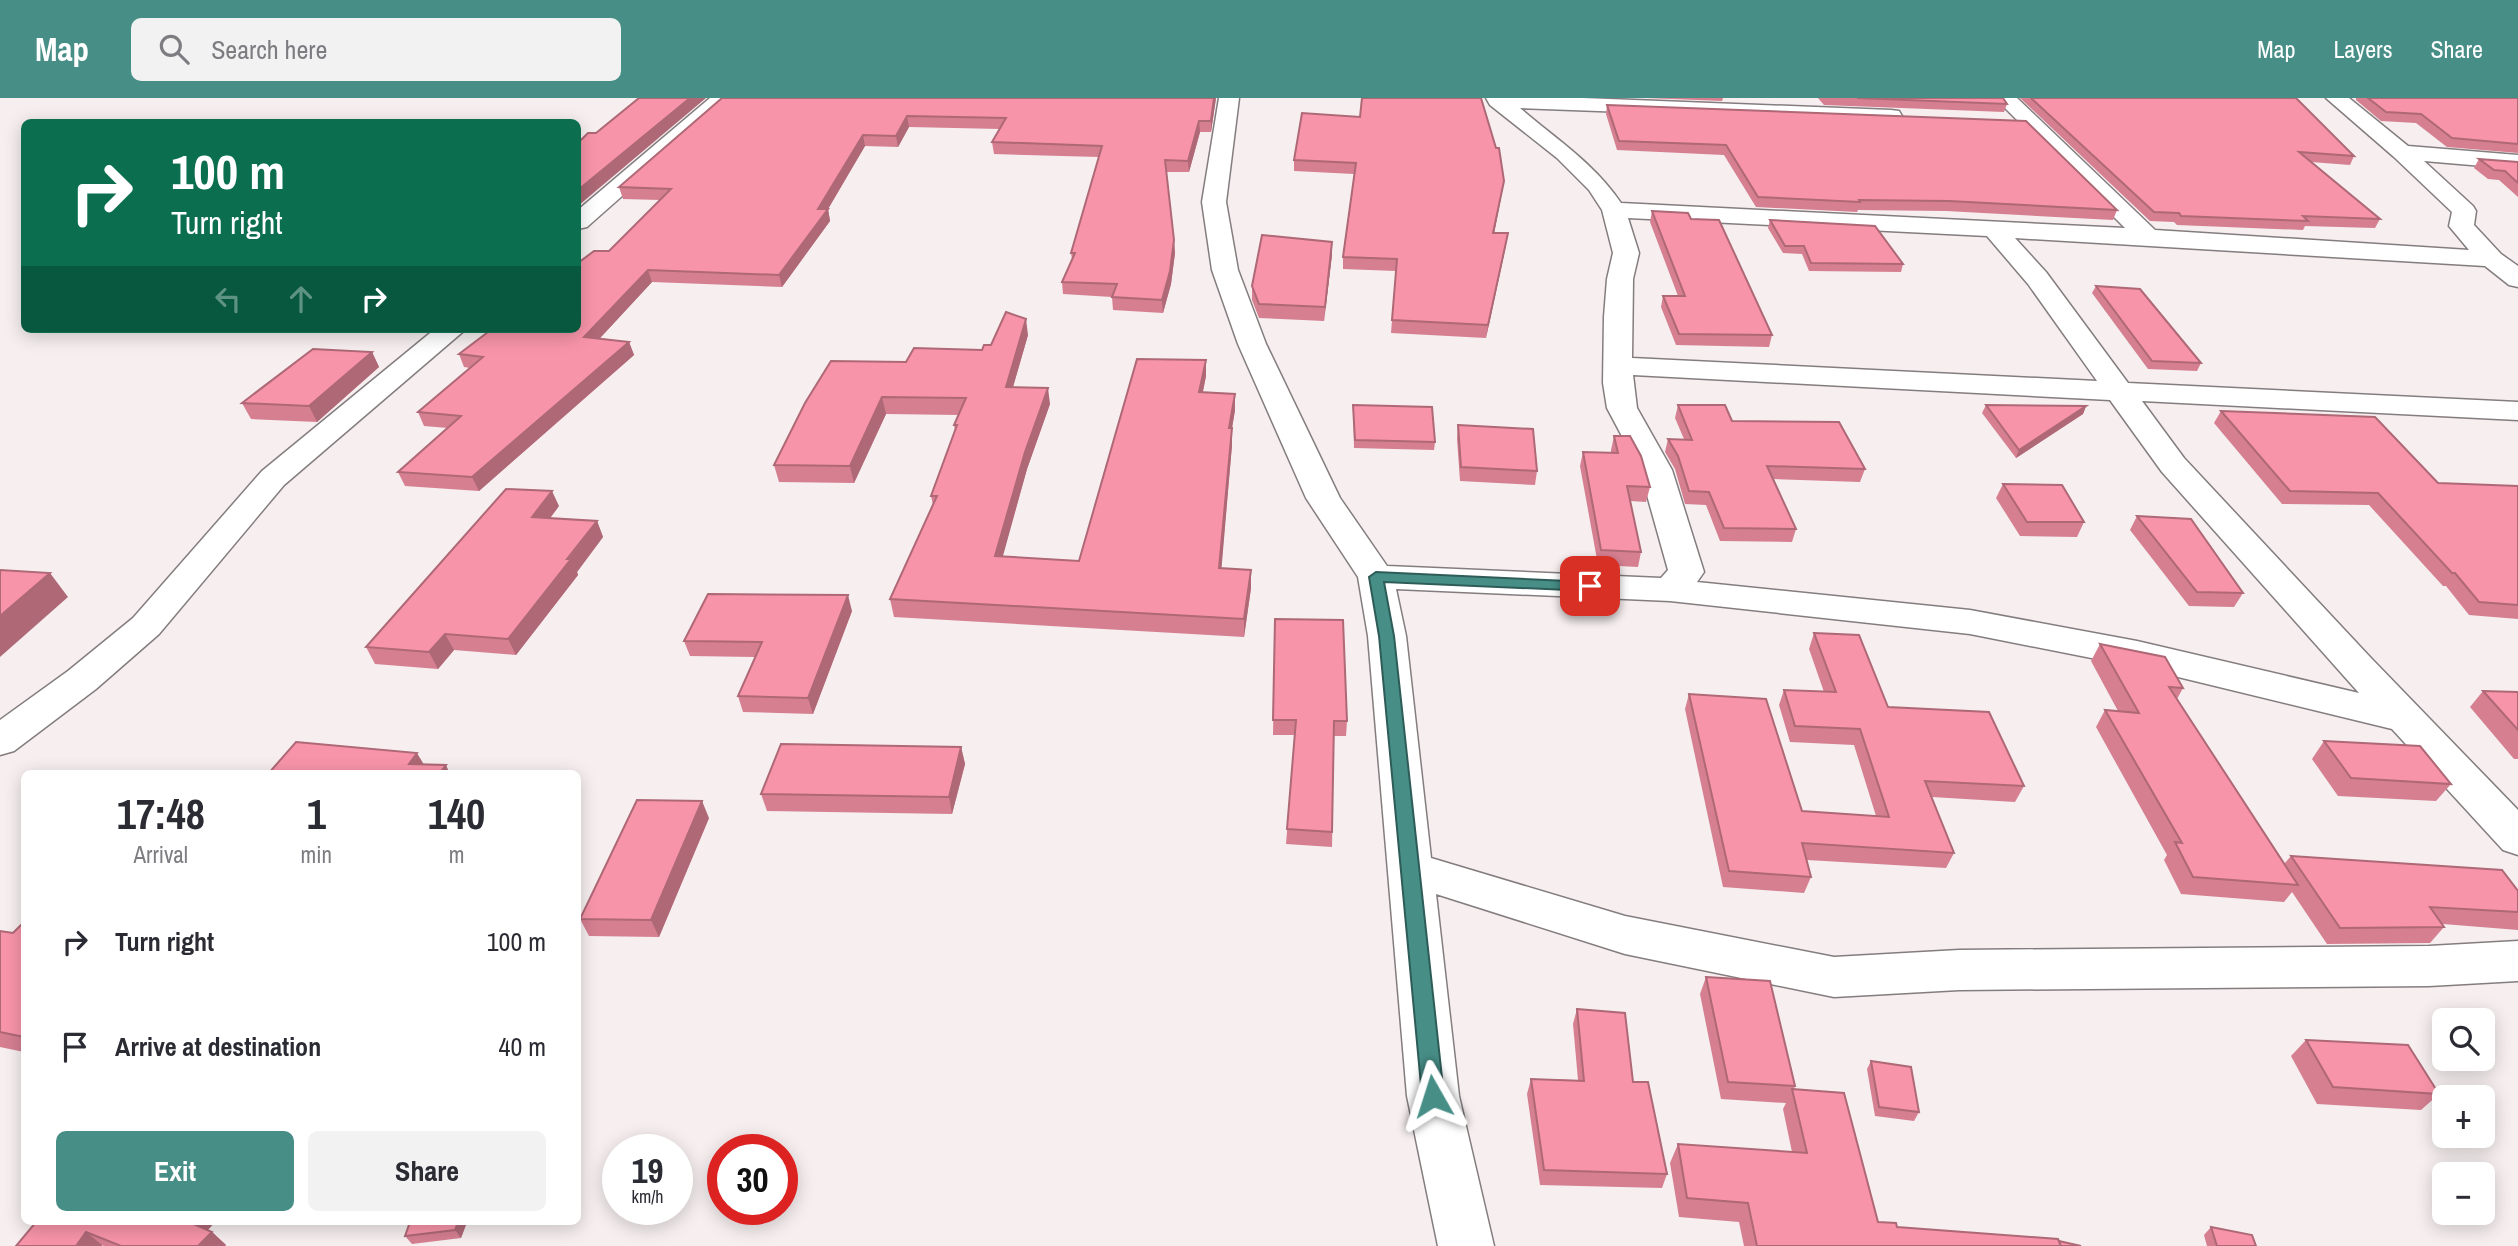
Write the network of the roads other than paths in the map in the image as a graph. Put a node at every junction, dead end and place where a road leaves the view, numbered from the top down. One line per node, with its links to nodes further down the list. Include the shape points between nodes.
1 (723, 98): 13 (street)
2 (1230, 98): 22 (street, via 1214,202 1226,270 1252,344 1323,498)
3 (2005, 98): 9 (street)
4 (2336, 98): 10 (street)
5 (1496, 99): 6 (street); 12 (street, via 1565,153 1598,186)
6 (1789, 105): 7 (street)
7 (1905, 117)
8 (2002, 121): 9 (street)
9 (2029, 122): 15 (street)
10 (2402, 152): 11 (street); 16 (street, via 2464,211 2461,226)
11 (2518, 162)
12 (1614, 210): 14 (street); 19 (street, via 1626,253 1620,279)
13 (581, 219)
14 (1995, 230): 15 (street); 20 (street, via 2037,278)
15 (2148, 237): 16 (street)
16 (2493, 260): 17 (street)
17 (2518, 279)
18 (447, 333): 25 (street, via 272,478 146,626)
19 (1619, 366): 20 (street); 23 (street, via 1622,408 1656,470 1686,572)
20 (2120, 391): 21 (street); 24 (street, via 2173,465)
21 (2518, 411)
22 (1376, 577): 23 (street); 27 (street, via 1387,636)
23 (1670, 590): 24 (street, via 1970,622 2137,654)
24 (2405, 718): 26 (street)
25 (0, 741)
26 (2518, 838)
27 (1410, 869): 28 (street, via 1625,935 1834,977 1959,970); 29 (street, via 1433,1096)
28 (2518, 961)
29 (1466, 1246)

